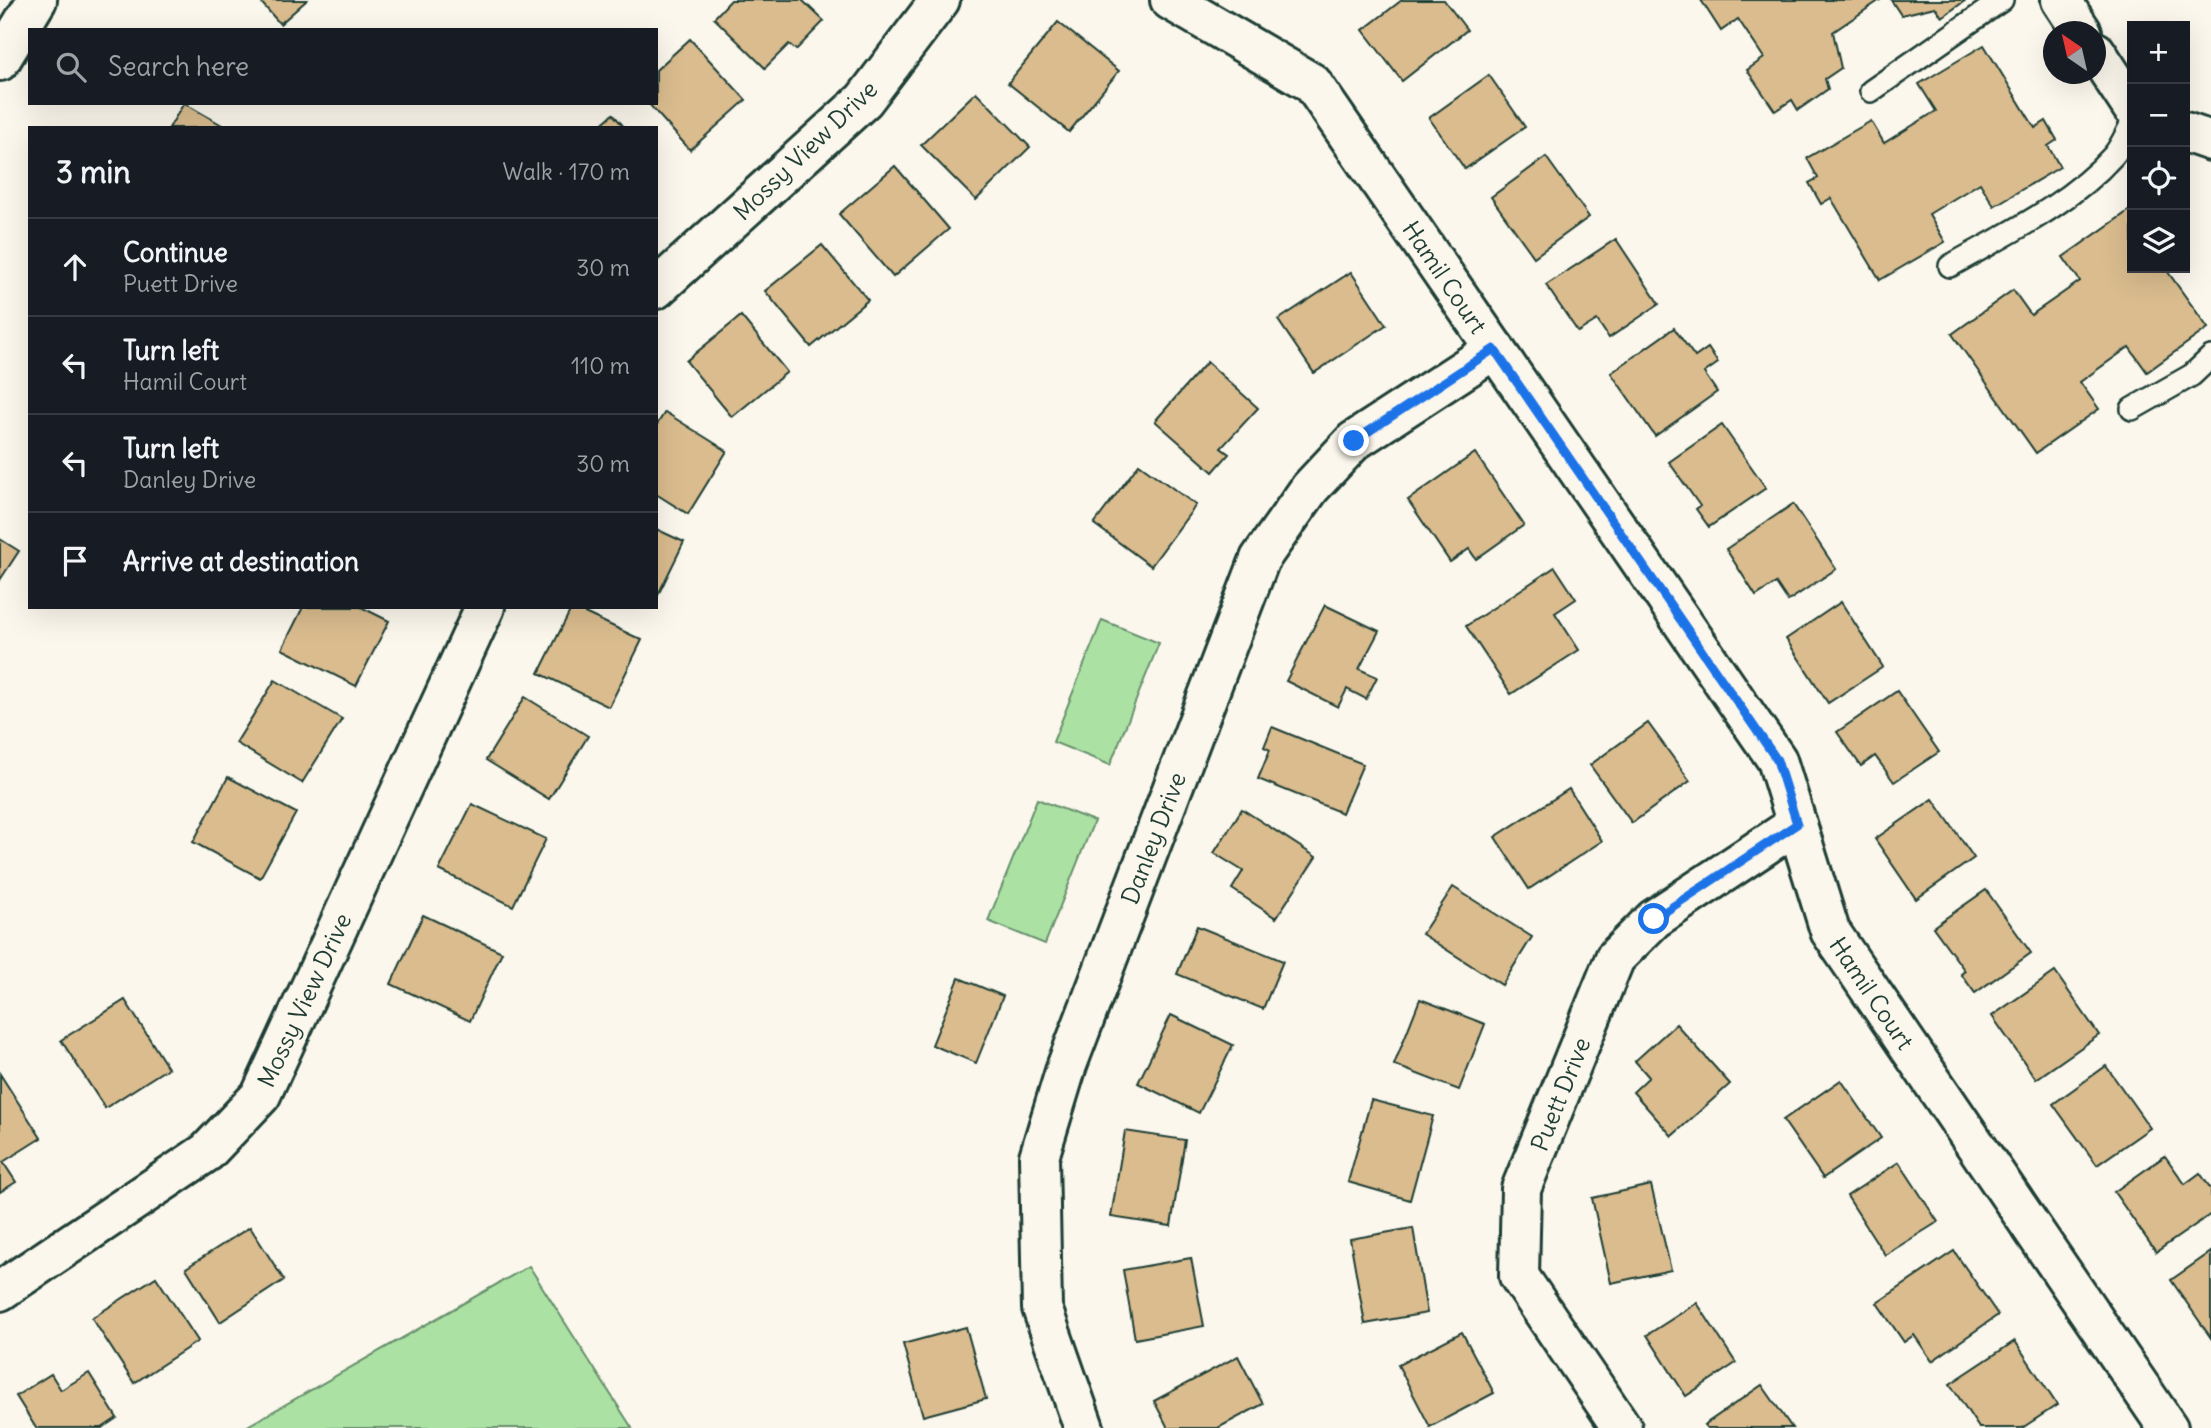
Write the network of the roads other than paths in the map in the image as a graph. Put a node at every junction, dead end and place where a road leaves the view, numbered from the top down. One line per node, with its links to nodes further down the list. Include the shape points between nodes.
1 (37, 0): 7 (street)
2 (940, 0): 15 (street, Mossy View Drive, via 864,100)
3 (1170, 0): 16 (street, Hamil Court, via 1312,83)
4 (2002, 0): 9 (lane)
5 (2061, 0): 6 (street)
6 (2075, 21)
7 (0, 61)
8 (2106, 68): 10 (street)
9 (1871, 90)
10 (2127, 100)
11 (2127, 133): 14 (lane, via 2114,155 2076,191)
12 (2190, 134): 13 (street)
13 (2211, 141)
14 (1950, 266)
15 (658, 287)
16 (1494, 349): 20 (street, Hamil Court, via 1777,760); 22 (street, Danley Drive, via 1354,441 1310,488 1260,558 1077,1039 1038,1157 1042,1308)
17 (2211, 357): 18 (lane, via 2192,375)
18 (2132, 409)
19 (484, 609): 21 (street, Mossy View Drive, via 261,1095 206,1152)
20 (1797, 824): 23 (street, Puett Drive, via 1654,919 1615,958 1521,1189 1519,1276); 24 (street, Hamil Court, via 1830,931)
21 (0, 1291)
22 (1084, 1428)
23 (1622, 1428)
24 (2168, 1428)

